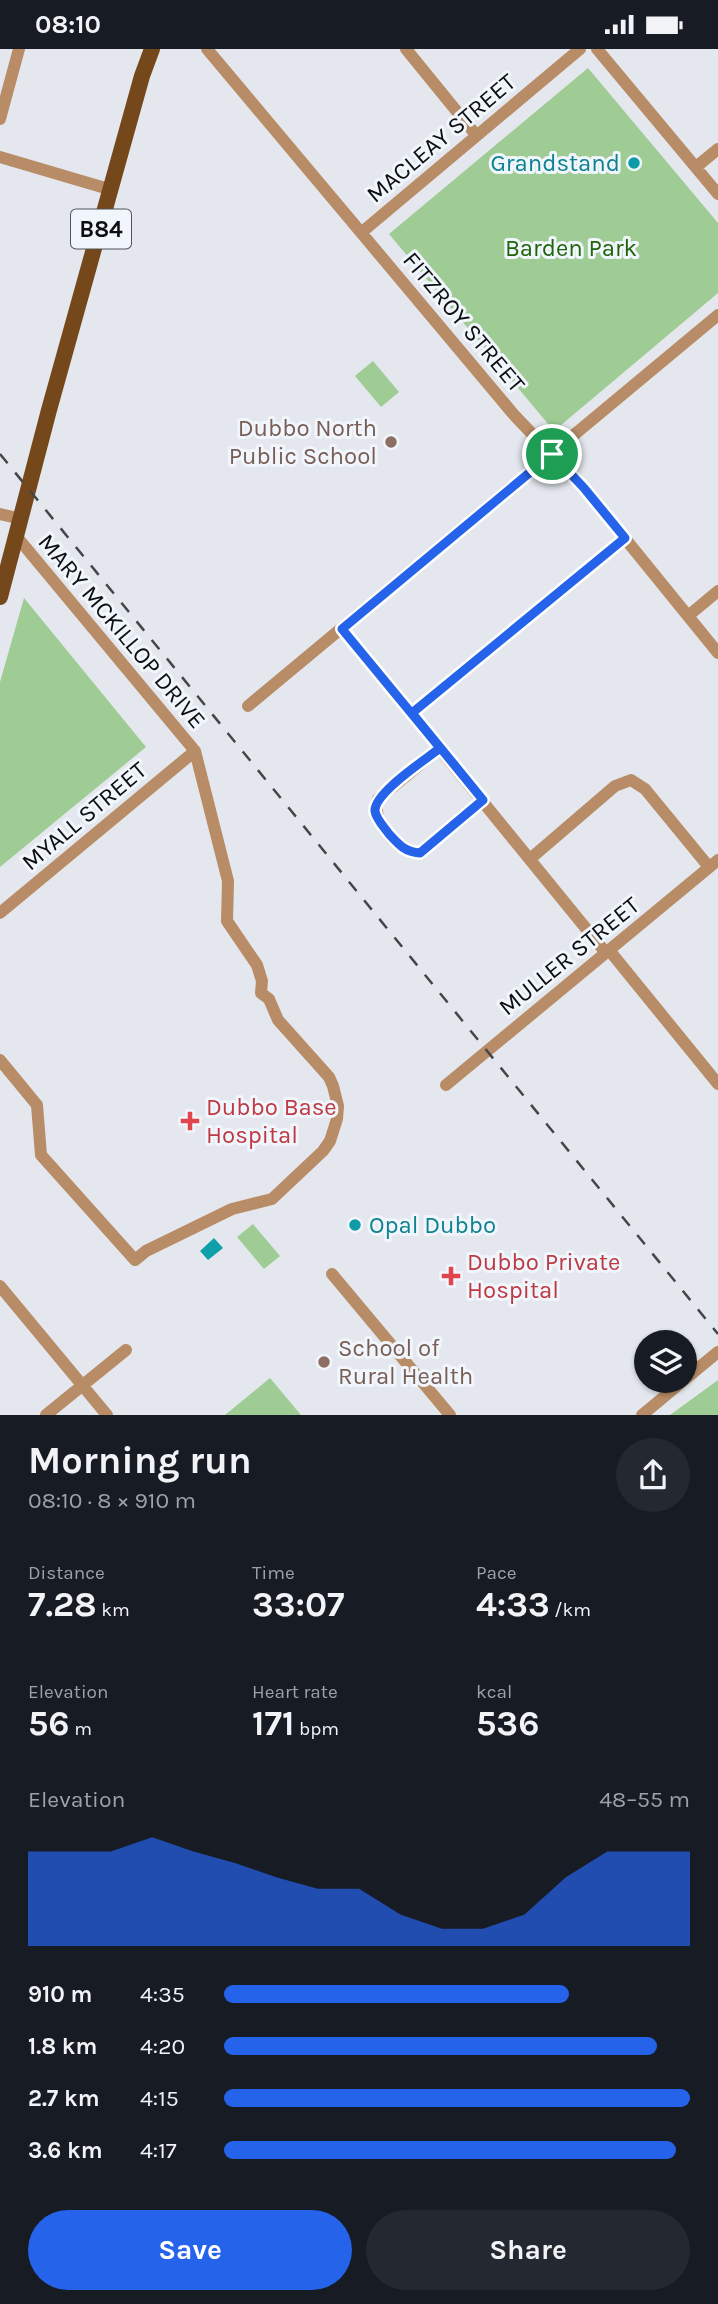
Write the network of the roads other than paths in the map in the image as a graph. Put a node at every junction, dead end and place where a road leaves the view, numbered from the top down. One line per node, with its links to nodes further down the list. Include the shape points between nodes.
1 (19, 49): 7 (street)
2 (152, 49): 12 (main road, B84)
3 (207, 49): 14 (street, FITZROY STREET)
4 (406, 49): 8 (street)
5 (580, 49): 8 (street, MACLEAY STREET)
6 (597, 49): 11 (street)
7 (0, 119)
8 (476, 135): 14 (street, MACLEAY STREET)
9 (718, 149): 11 (street)
10 (0, 157): 12 (street)
11 (696, 167): 13 (street)
12 (111, 190): 18 (main road, B84)
13 (718, 194)
14 (362, 232): 16 (street, FITZROY STREET)
15 (718, 315): 16 (street)
16 (552, 454): 20 (street, FITZROY STREET); 24 (street)
17 (0, 514): 18 (street)
18 (22, 519): 19 (main road, B84)
19 (17, 537): 22 (main road, B84); 29 (street, MARY MCKILLOP DRIVE)
20 (625, 538): 23 (street, FITZROY STREET); 27 (street)
21 (718, 591): 23 (street)
22 (0, 597)
23 (688, 616): 25 (street, FITZROY STREET)
24 (342, 629): 26 (street); 27 (street)
25 (718, 653)
26 (248, 706)
27 (412, 713): 28 (street)
28 (440, 748): 30 (street); 30 (street, via 378,799 376,816 384,827 404,849 420,853)
29 (195, 751): 33 (street, MYALL STREET); 35 (street, via 228,881 227,921 257,965 261,993 269,999 278,1020 329,1077 338,1106 330,1141 272,1199 232,1209 135,1260 41,1155 37,1105)
30 (483, 800): 31 (street)
31 (530, 859): 32 (street, via 615,786 631,781 645,789); 34 (street)
32 (714, 863): 34 (street, MULLER STREET)
33 (0, 913)
34 (608, 952): 36 (street, MULLER STREET); 37 (street)
35 (0, 1060)
36 (446, 1084)
37 (718, 1084)
38 (332, 1273): 47 (street)
39 (0, 1286): 43 (street)
40 (126, 1350): 43 (street)
41 (718, 1352): 42 (street)
42 (697, 1369)
43 (82, 1385): 45 (street); 46 (street)
44 (668, 1393): 48 (street)
45 (46, 1415)
46 (107, 1415)
47 (450, 1415)
48 (642, 1415)

